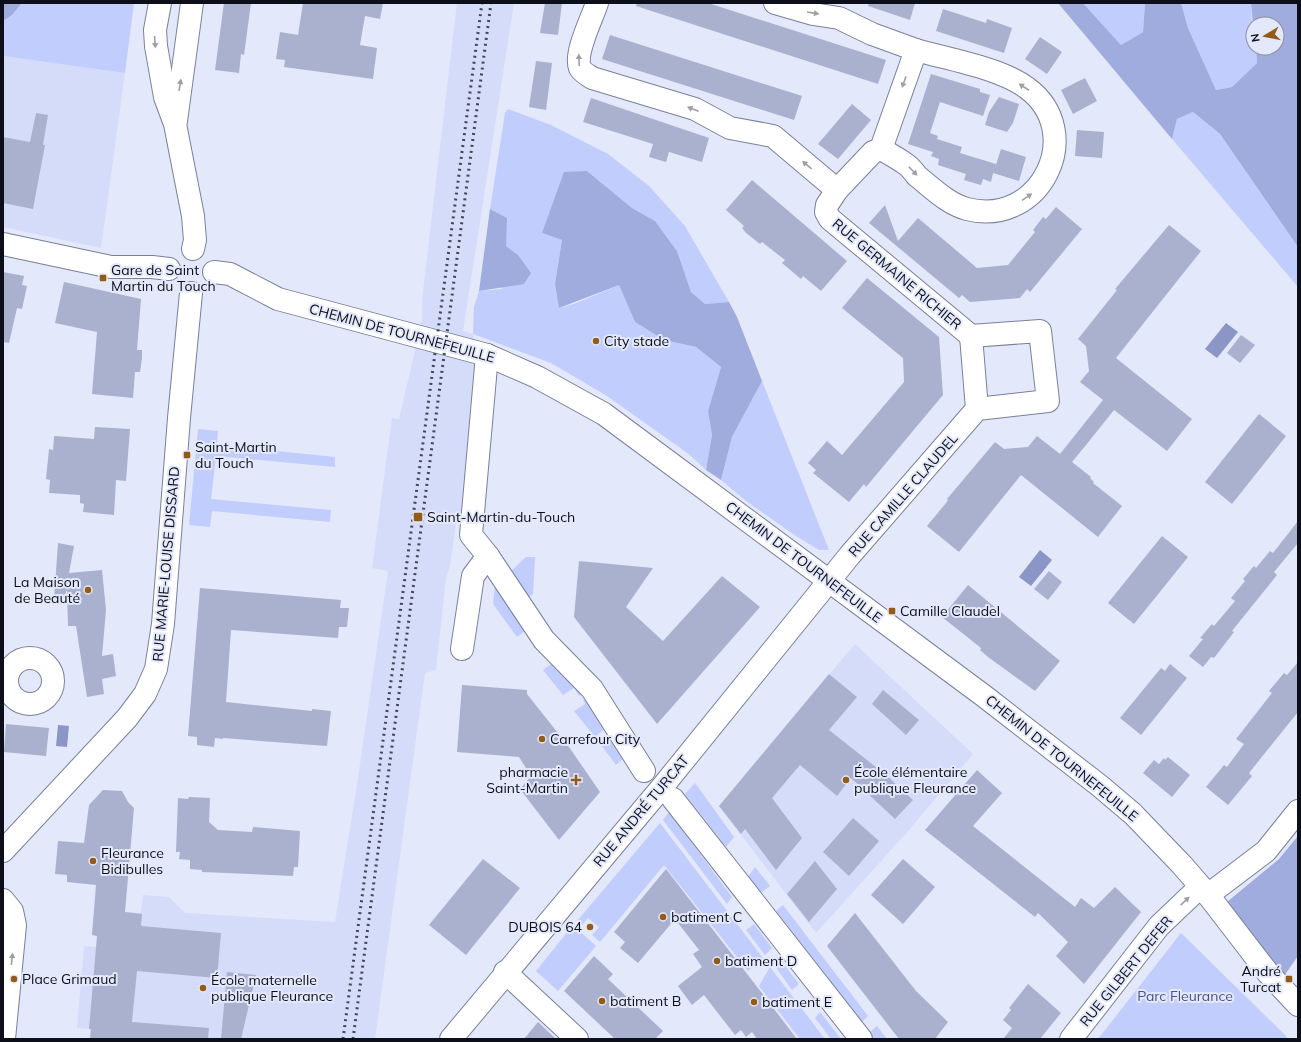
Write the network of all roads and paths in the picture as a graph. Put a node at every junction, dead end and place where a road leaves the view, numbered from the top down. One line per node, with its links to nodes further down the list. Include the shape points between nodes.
1 (160, 3): 6 (street, one-way to 6, via 155,30 156,46 165,97)
2 (192, 3): 6 (street, one-way to 2)
3 (597, 3): 8 (street, one-way to 3, via 773,136 730,128 695,109 592,78 580,70 580,51)
4 (775, 3): 5 (street, one-way to 5, via 813,14 839,18 872,34)
5 (916, 50): 7 (street, one-way to 7); 7 (street, one-way to 5, via 908,165 916,175 950,202 983,212 1015,205 1027,198 1040,186 1050,166 1054,147 1053,128 1037,97 1027,88 995,72)
6 (175, 124): 10 (street, via 193,216)
7 (881, 149): 8 (street, RUE GERMAINE RICHIER, via 873,152)
8 (837, 190): 14 (street, RUE GERMAINE RICHIER, via 827,205 826,212 830,219)
9 (3, 244): 11 (street, via 111,267)
10 (193, 249): 11 (street, via 177,254); 12 (street, via 208,257)
11 (169, 269): 13 (street, via 170,278 175,286)
12 (214, 272): 13 (street, via 207,288); 15 (street, CHEMIN DE TOURNEFEUILLE, via 230,274 278,299)
13 (191, 294): 23 (street, RUE MARIE-LOUISE DISSARD, via 178,418 163,624 156,669 145,694 127,718)
14 (971, 336): 16 (street); 16 (street, via 1040,331 1048,401)
15 (488, 355): 17 (street, via 471,535); 18 (street, CHEMIN DE TOURNEFEUILLE, via 537,376 604,414)
16 (977, 409): 18 (street, RUE CAMILLE CLAUDEL)
17 (488, 556): 19 (street, via 473,576); 20 (street, via 544,640 592,689)
18 (829, 581): 24 (street, CHEMIN DE TOURNEFEUILLE, via 1100,786 1133,814); 26 (street, RUE ANDRÉ TURCAT, via 663,786)
19 (462, 649)
20 (644, 771)
21 (673, 799): 31 (street)
22 (1298, 811): 24 (street, RUE GILBERT DEFER, via 1266,851)
23 (3, 851)
24 (1204, 891): 27 (street, CHEMIN DE TOURNEFEUILLE, via 1268,973); 32 (street, RUE GILBERT DEFER, one-way to 24, via 1159,926)
25 (3, 900): 28 (street, one-way to 25, via 15,926 12,911)
26 (505, 972): 29 (street, RUE ANDRÉ TURCAT); 30 (street)
27 (1298, 1005)
28 (4, 1039)
29 (451, 1039)
30 (577, 1039)
31 (861, 1039)
32 (1071, 1039)

